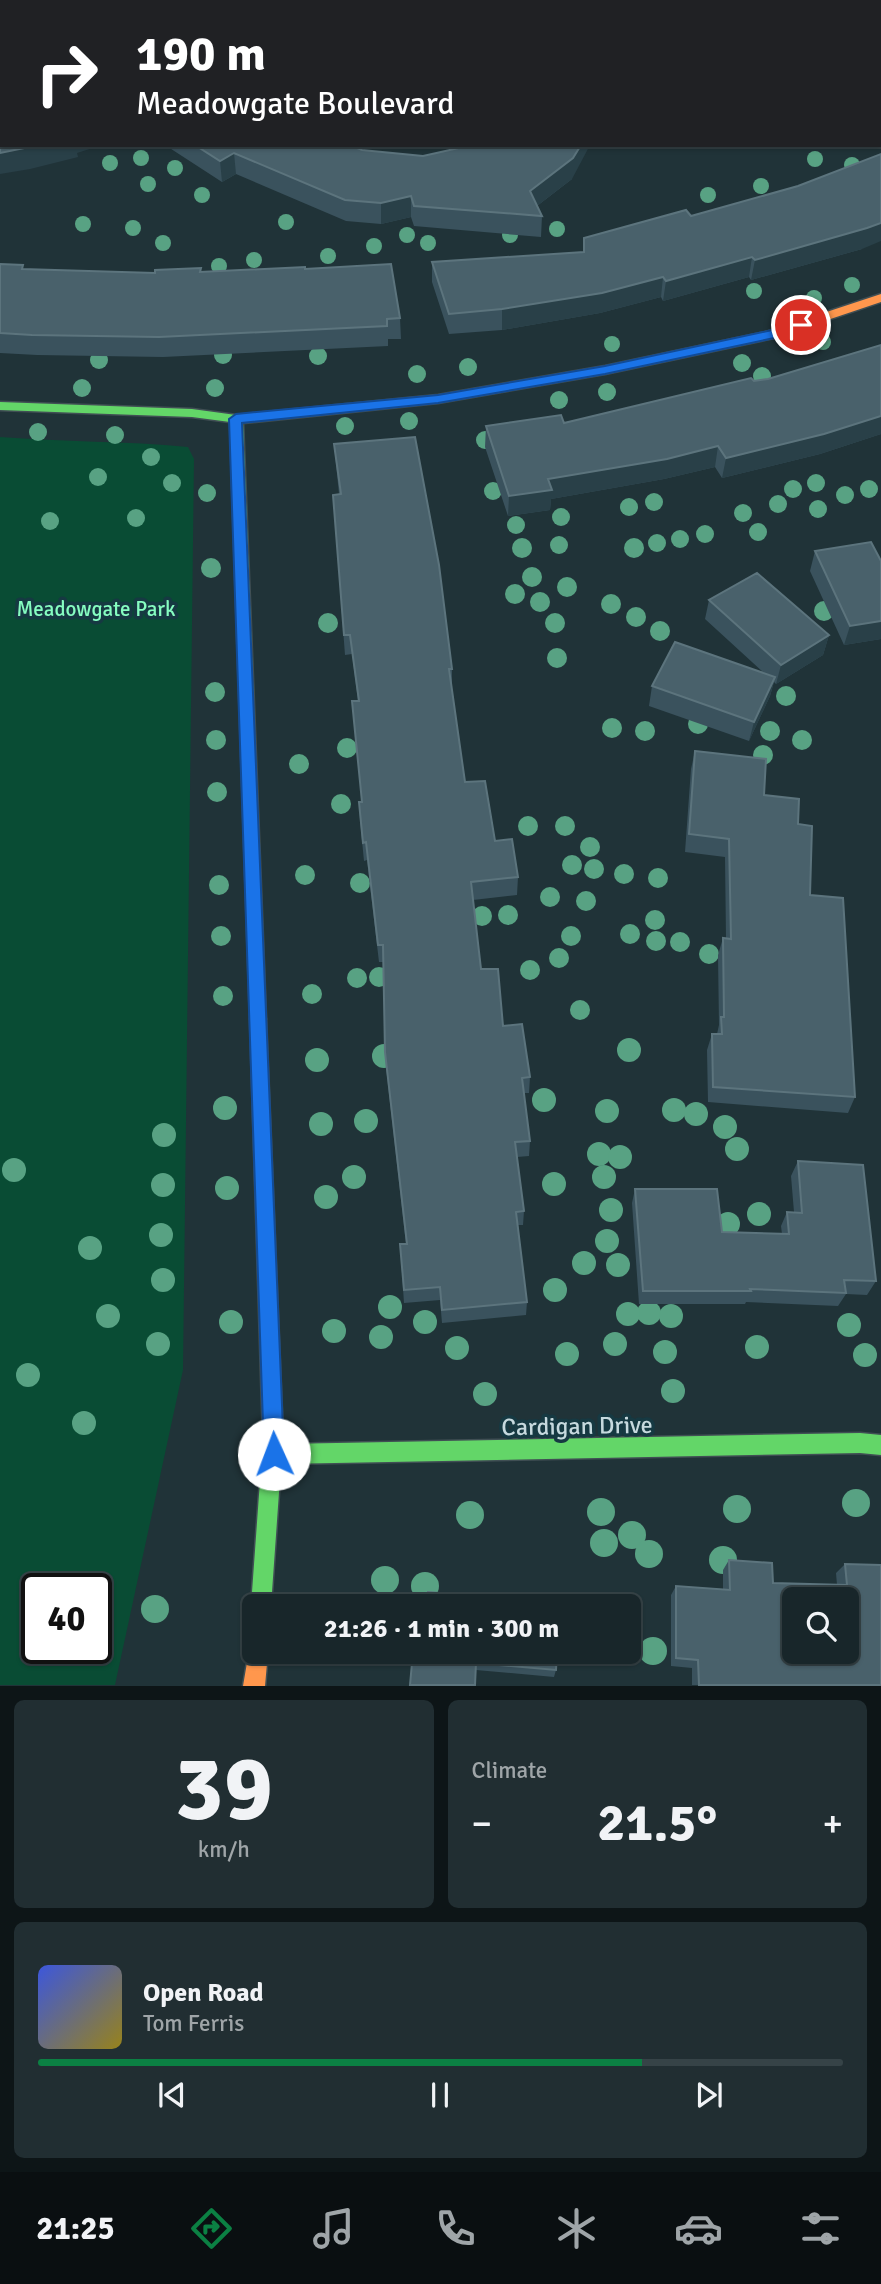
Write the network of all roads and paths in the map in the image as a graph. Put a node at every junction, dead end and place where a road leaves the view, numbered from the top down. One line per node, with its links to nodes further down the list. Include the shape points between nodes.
1 (881, 299): 3 (street, via 775,334 605,370 438,399)
2 (0, 406): 3 (street, via 192,413)
3 (236, 419): 5 (street)
4 (881, 1445): 5 (street, Cardigan Drive)
5 (274, 1454): 6 (street)
6 (262, 1594)
7 (256, 1664): 8 (street)
8 (254, 1685)

